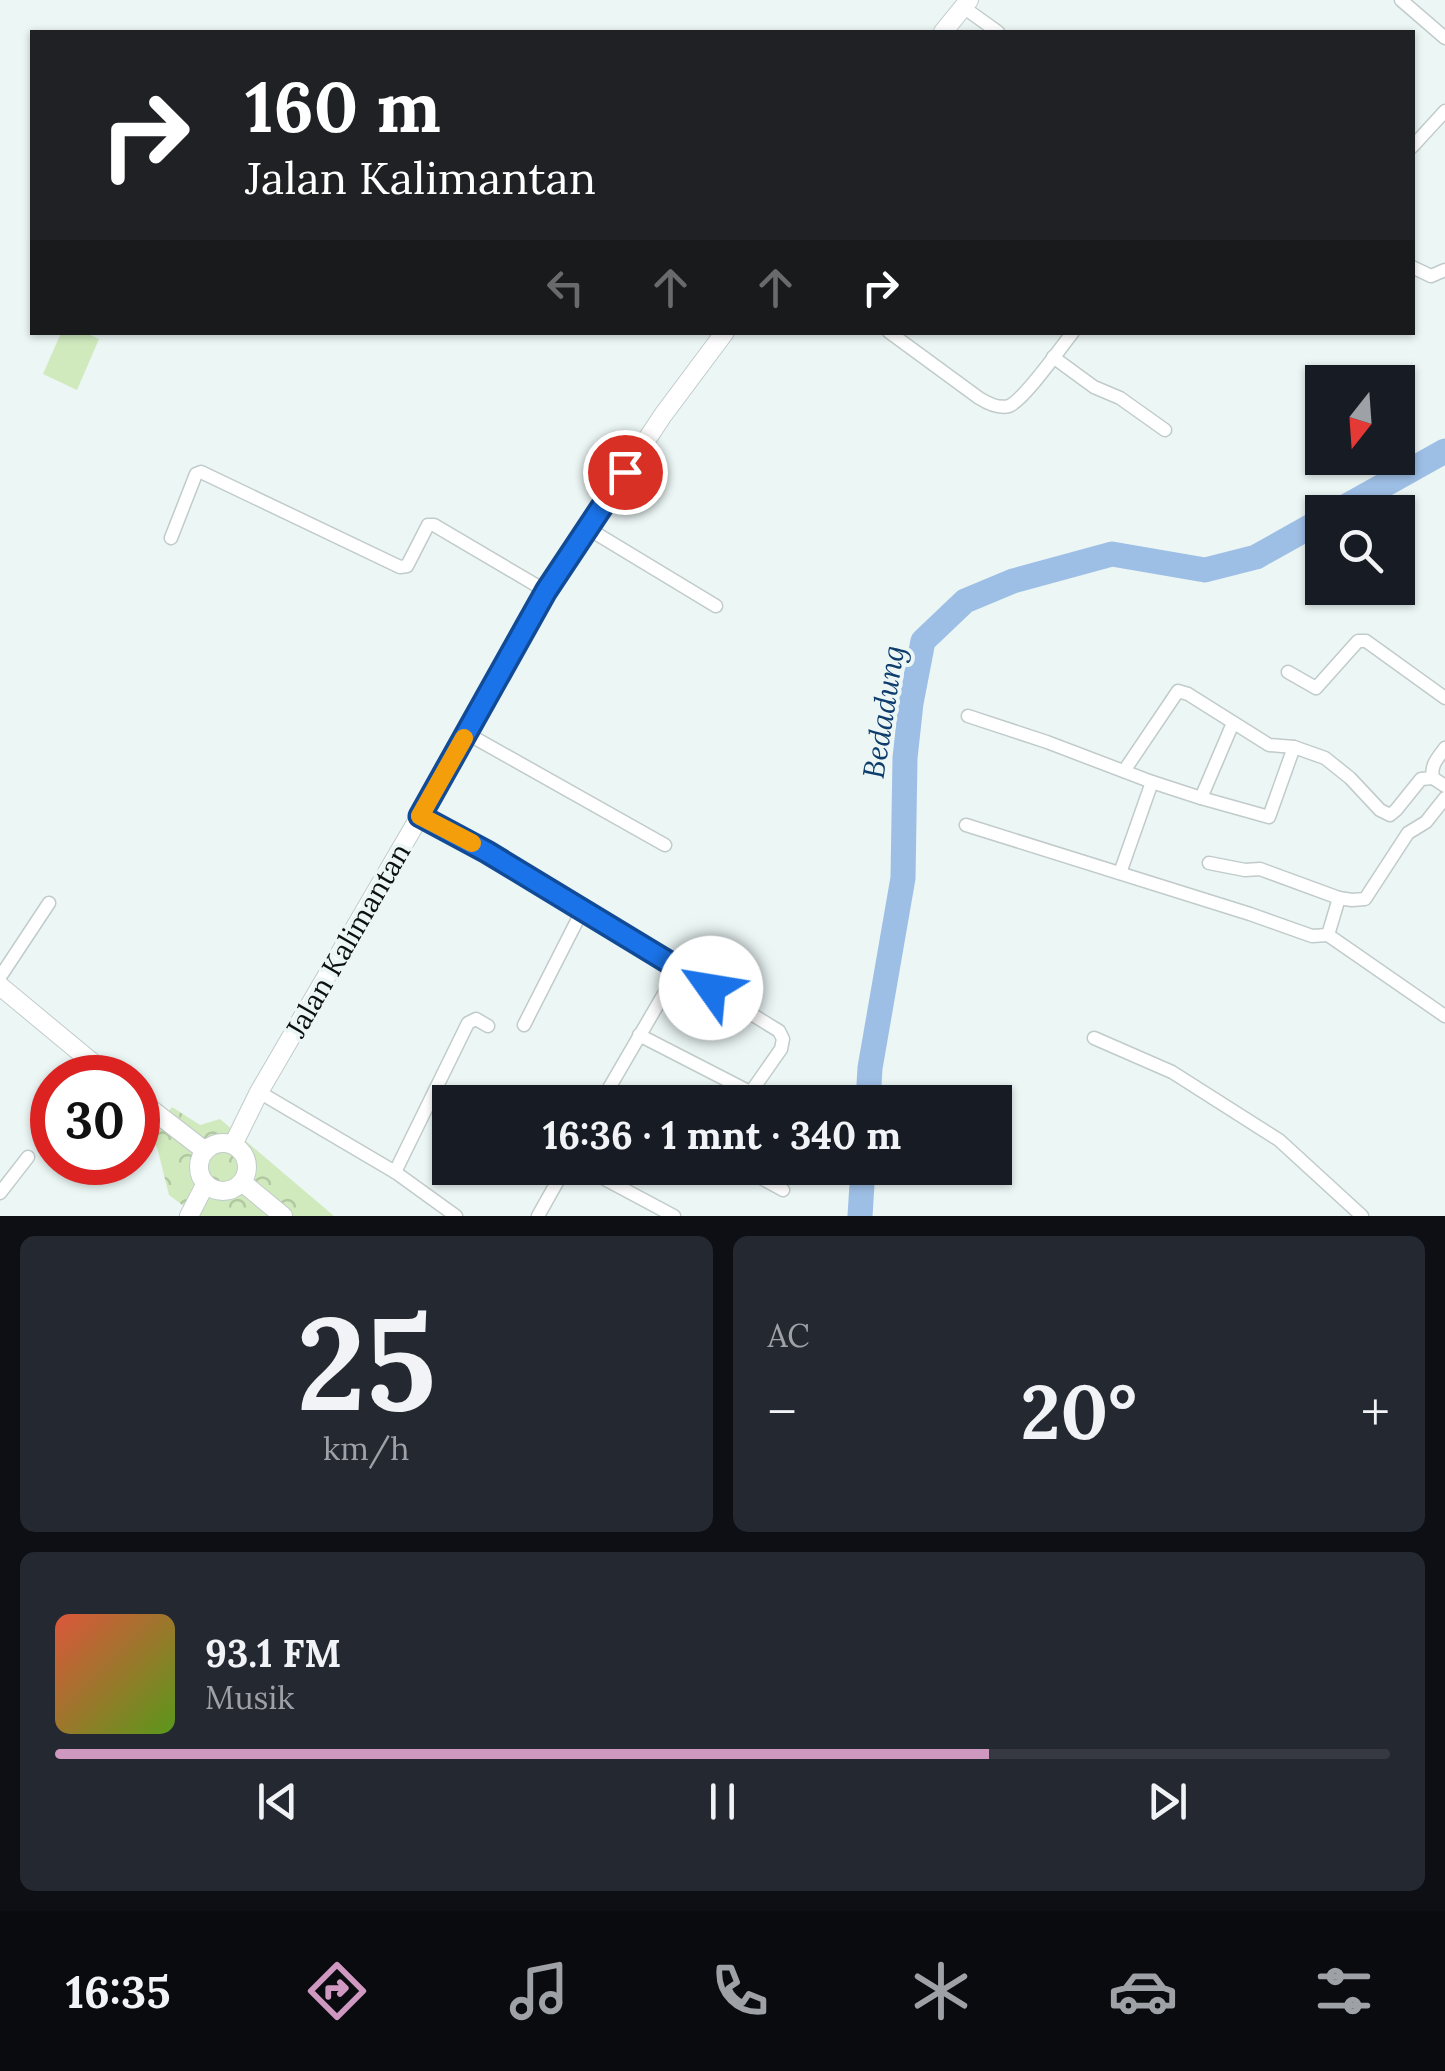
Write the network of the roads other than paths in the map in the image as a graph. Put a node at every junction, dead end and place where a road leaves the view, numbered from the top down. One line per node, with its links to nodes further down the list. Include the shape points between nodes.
1 (1401, 0): 5 (street)
2 (966, 4): 3 (main road); 4 (street)
3 (944, 30)
4 (996, 30)
5 (1445, 38)
6 (1445, 111): 7 (street)
7 (1415, 144)
8 (1415, 268): 9 (street, via 1431,276)
9 (1445, 270)
10 (723, 335): 15 (main road, Jalan Kalimantan)
11 (893, 335): 13 (street, via 995,406 1010,406)
12 (1071, 335): 13 (street)
13 (1053, 357): 14 (street)
14 (1165, 430)
15 (587, 528): 17 (main road, Jalan Kalimantan); 18 (street)
16 (171, 538): 17 (street, via 200,472 400,567 434,525)
17 (546, 591): 23 (main road, Jalan Kalimantan)
18 (716, 606)
19 (1288, 672): 20 (street, via 1316,688 1358,641 1366,641)
20 (1445, 698)
21 (968, 716): 26 (street)
22 (1234, 723): 24 (street, via 1269,744); 26 (street, via 1178,691); 29 (street)
23 (466, 734): 31 (main road, Jalan Kalimantan); 33 (street)
24 (1294, 747): 28 (street, via 1324,758 1390,815 1420,779); 29 (street, via 1269,816)
25 (1445, 748): 28 (street, via 1432,766)
26 (1124, 771): 27 (street)
27 (1152, 782): 29 (street); 35 (street)
28 (1439, 782)
29 (1200, 798)
30 (1445, 798): 36 (street, via 1408,833 1369,895)
31 (420, 816): 38 (street); 51 (main road, Jalan Kalimantan)
32 (966, 825): 35 (street)
33 (666, 845)
34 (1209, 863): 36 (street, via 1260,869)
35 (1120, 873): 39 (street, via 1312,936)
36 (1339, 898): 39 (street)
37 (49, 904): 41 (street)
38 (582, 912): 40 (street); 44 (street)
39 (1328, 934): 42 (street)
40 (679, 968): 45 (street); 50 (street, via 782,1034 782,1049)
41 (2, 991): 47 (main road)
42 (1445, 1016)
43 (488, 1026): 56 (street, via 476,1019 468,1023)
44 (524, 1026)
45 (638, 1035): 48 (street); 49 (street)
46 (1094, 1038): 69 (street, via 1172,1072 1279,1140)
47 (82, 1055)
48 (613, 1085)
49 (725, 1085)
50 (756, 1085)
51 (259, 1092): 53 (main road, Jalan Kalimantan); 56 (street)
52 (160, 1116): 54 (main road)
53 (234, 1145): 54 (main road); 57 (main road, via 245,1157)
54 (204, 1150): 58 (main road, via 198,1168)
55 (28, 1157): 63 (street)
56 (395, 1172): 66 (street)
57 (242, 1182): 58 (main road, via 220,1192); 65 (main road)
58 (206, 1185): 64 (main road)
59 (556, 1185): 67 (street)
60 (616, 1185): 68 (street)
61 (774, 1185): 62 (street)
62 (783, 1190)
63 (0, 1193)
64 (189, 1216)
65 (283, 1216)
66 (456, 1216)
67 (540, 1216)
68 (674, 1216)
69 (1362, 1216)

